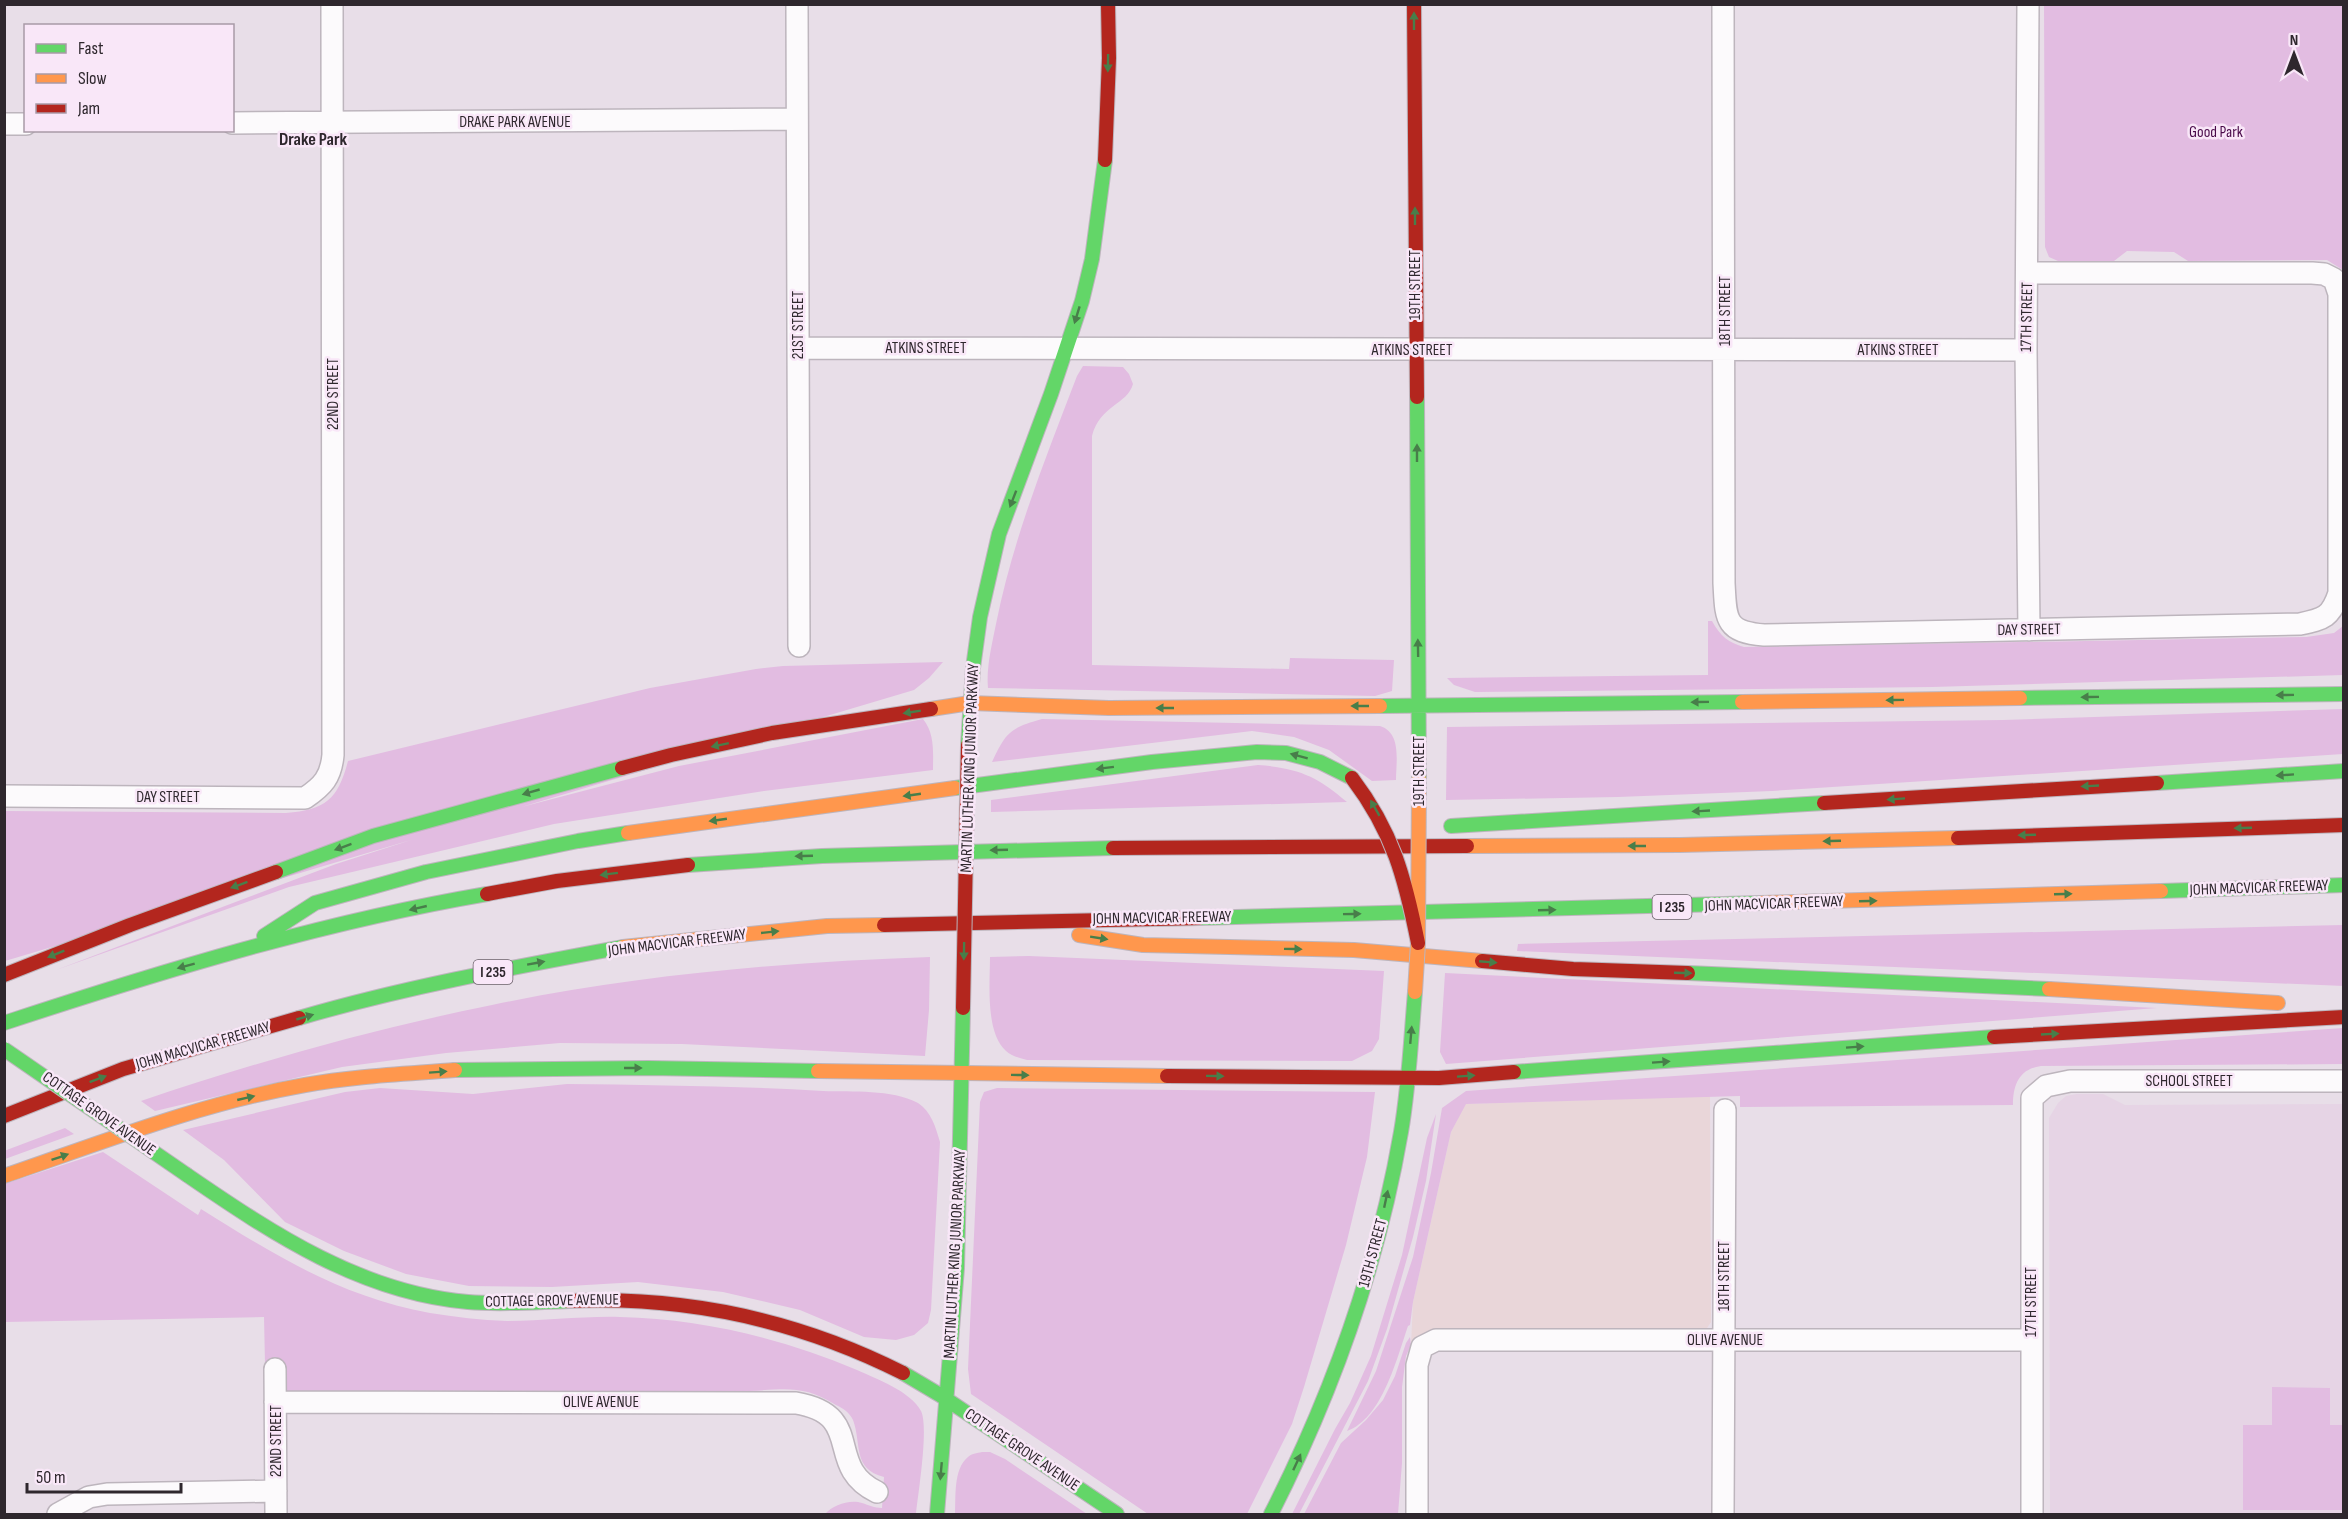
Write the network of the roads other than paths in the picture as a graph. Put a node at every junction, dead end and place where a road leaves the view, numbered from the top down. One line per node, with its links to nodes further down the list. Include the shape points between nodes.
1 (332, 4): 9 (street, 22ND STREET)
2 (797, 4): 7 (street, 21ST STREET)
3 (1108, 4): 14 (main road, MARTIN LUTHER KING JUNIOR PARKWAY, one-way to 14, via 1105,169 1092,259)
4 (1414, 4): 15 (main road, 19TH STREET, one-way to 4)
5 (1723, 4): 16 (street, 18TH STREET)
6 (2028, 4): 12 (street, 17TH STREET)
7 (797, 119): 9 (street, DRAKE PARK AVENUE); 13 (street, 21ST STREET)
8 (234, 123): 9 (street, DRAKE PARK AVENUE)
9 (332, 123): 25 (street, 22ND STREET, via 334,744)
10 (4, 124): 11 (street)
11 (24, 124)
12 (2028, 273): 17 (street, 17TH STREET); 19 (street, DAY STREET, via 2312,273 2334,279 2339,294 2339,593 2334,610 2326,617 2300,624)
13 (798, 348): 14 (street, ATKINS STREET); 20 (street, 21ST STREET)
14 (1067, 348): 15 (street, ATKINS STREET); 22 (main road, MARTIN LUTHER KING JUNIOR PARKWAY, one-way to 22, via 999,534 980,617)
15 (1416, 350): 16 (street, ATKINS STREET); 23 (main road, 19TH STREET, one-way to 15)
16 (1725, 350): 17 (street, ATKINS STREET); 18 (street, 18TH STREET)
17 (2026, 350): 19 (street, 17TH STREET)
18 (1726, 617): 19 (street, DAY STREET, via 1748,634 1764,635)
19 (2029, 630)
20 (799, 646)
21 (2343, 694): 23 (main road, one-way to 23)
22 (970, 703): 23 (main road, one-way to 22, via 1109,708); 35 (main road, one-way to 35, via 772,733 682,753 373,836); 40 (main road, MARTIN LUTHER KING JUNIOR PARKWAY, one-way to 40, bridge)
23 (1419, 706): 33 (main road, 19TH STREET, bridge)
24 (2343, 771): 28 (main road, one-way to 28)
25 (326, 781): 26 (street, DAY STREET, via 305,798)
26 (4, 796)
27 (2343, 825): 30 (main road, one-way to 30, via 1668,846)
28 (1367, 830)
29 (1319, 833): 30 (main road)
30 (1057, 848): 34 (main road, one-way to 34, via 770,858 633,871 474,895)
31 (2343, 885): 32 (main road, JOHN MACVICAR FREEWAY / I 235, one-way to 31)
32 (1000, 922): 36 (main road, one-way to 36, via 1143,945 1354,950 1573,969 1982,985); 45 (main road, JOHN MACVICAR FREEWAY / I 235, one-way to 32, via 123,1070 350,1003 527,965 630,946 827,926)
33 (1418, 943): 34 (main road, one-way to 34, bridge, via 1405,877 1389,834 1352,778 1320,762 1286,753 1257,752 667,827 505,855 315,903); 41 (main road, 19TH STREET, one-way to 33, bridge)
34 (242, 950): 38 (main road, one-way to 38, via 119,984)
35 (4, 975)
36 (2343, 1007)
37 (2343, 1017): 41 (main road, one-way to 37)
38 (4, 1023)
39 (4, 1049): 50 (main road, COTTAGE GROVE AVENUE, bridge, via 295,1247 364,1279 465,1302 618,1300 705,1306 826,1339 920,1382)
40 (962, 1074): 41 (main road, one-way to 41); 46 (main road, one-way to 40, via 192,1112 305,1085 380,1076 561,1068); 50 (main road, MARTIN LUTHER KING JUNIOR PARKWAY, via 957,1268)
41 (1408, 1078): 58 (main road, 19TH STREET, one-way to 41, via 1319,1413 1354,1321 1375,1249)
42 (2343, 1081): 43 (street, SCHOOL STREET, via 2070,1082 2046,1086)
43 (2038, 1092): 48 (street, 17TH STREET, via 2031,1107)
44 (1725, 1110): 47 (street, 18TH STREET)
45 (4, 1116)
46 (4, 1176)
47 (1724, 1340): 48 (street, OLIVE AVENUE); 59 (street, OLIVE AVENUE, via 1430,1342 1422,1347 1418,1365); 60 (street, 18TH STREET)
48 (2031, 1341): 61 (street, 17TH STREET)
49 (275, 1369): 51 (street, 22ND STREET)
50 (947, 1399): 56 (main road, MARTIN LUTHER KING JUNIOR PARKWAY, one-way to 56); 57 (main road, COTTAGE GROVE AVENUE)
51 (275, 1402): 52 (street, 22ND STREET); 53 (street, OLIVE AVENUE, via 796,1403 821,1410 832,1418 853,1475)
52 (276, 1491): 54 (street, 22ND STREET); 55 (street, via 107,1494 89,1497)
53 (877, 1492)
54 (276, 1514)
55 (58, 1515)
56 (937, 1515)
57 (1117, 1515)
58 (1271, 1515)
59 (1417, 1515)
60 (1723, 1515)
61 (2032, 1515)

